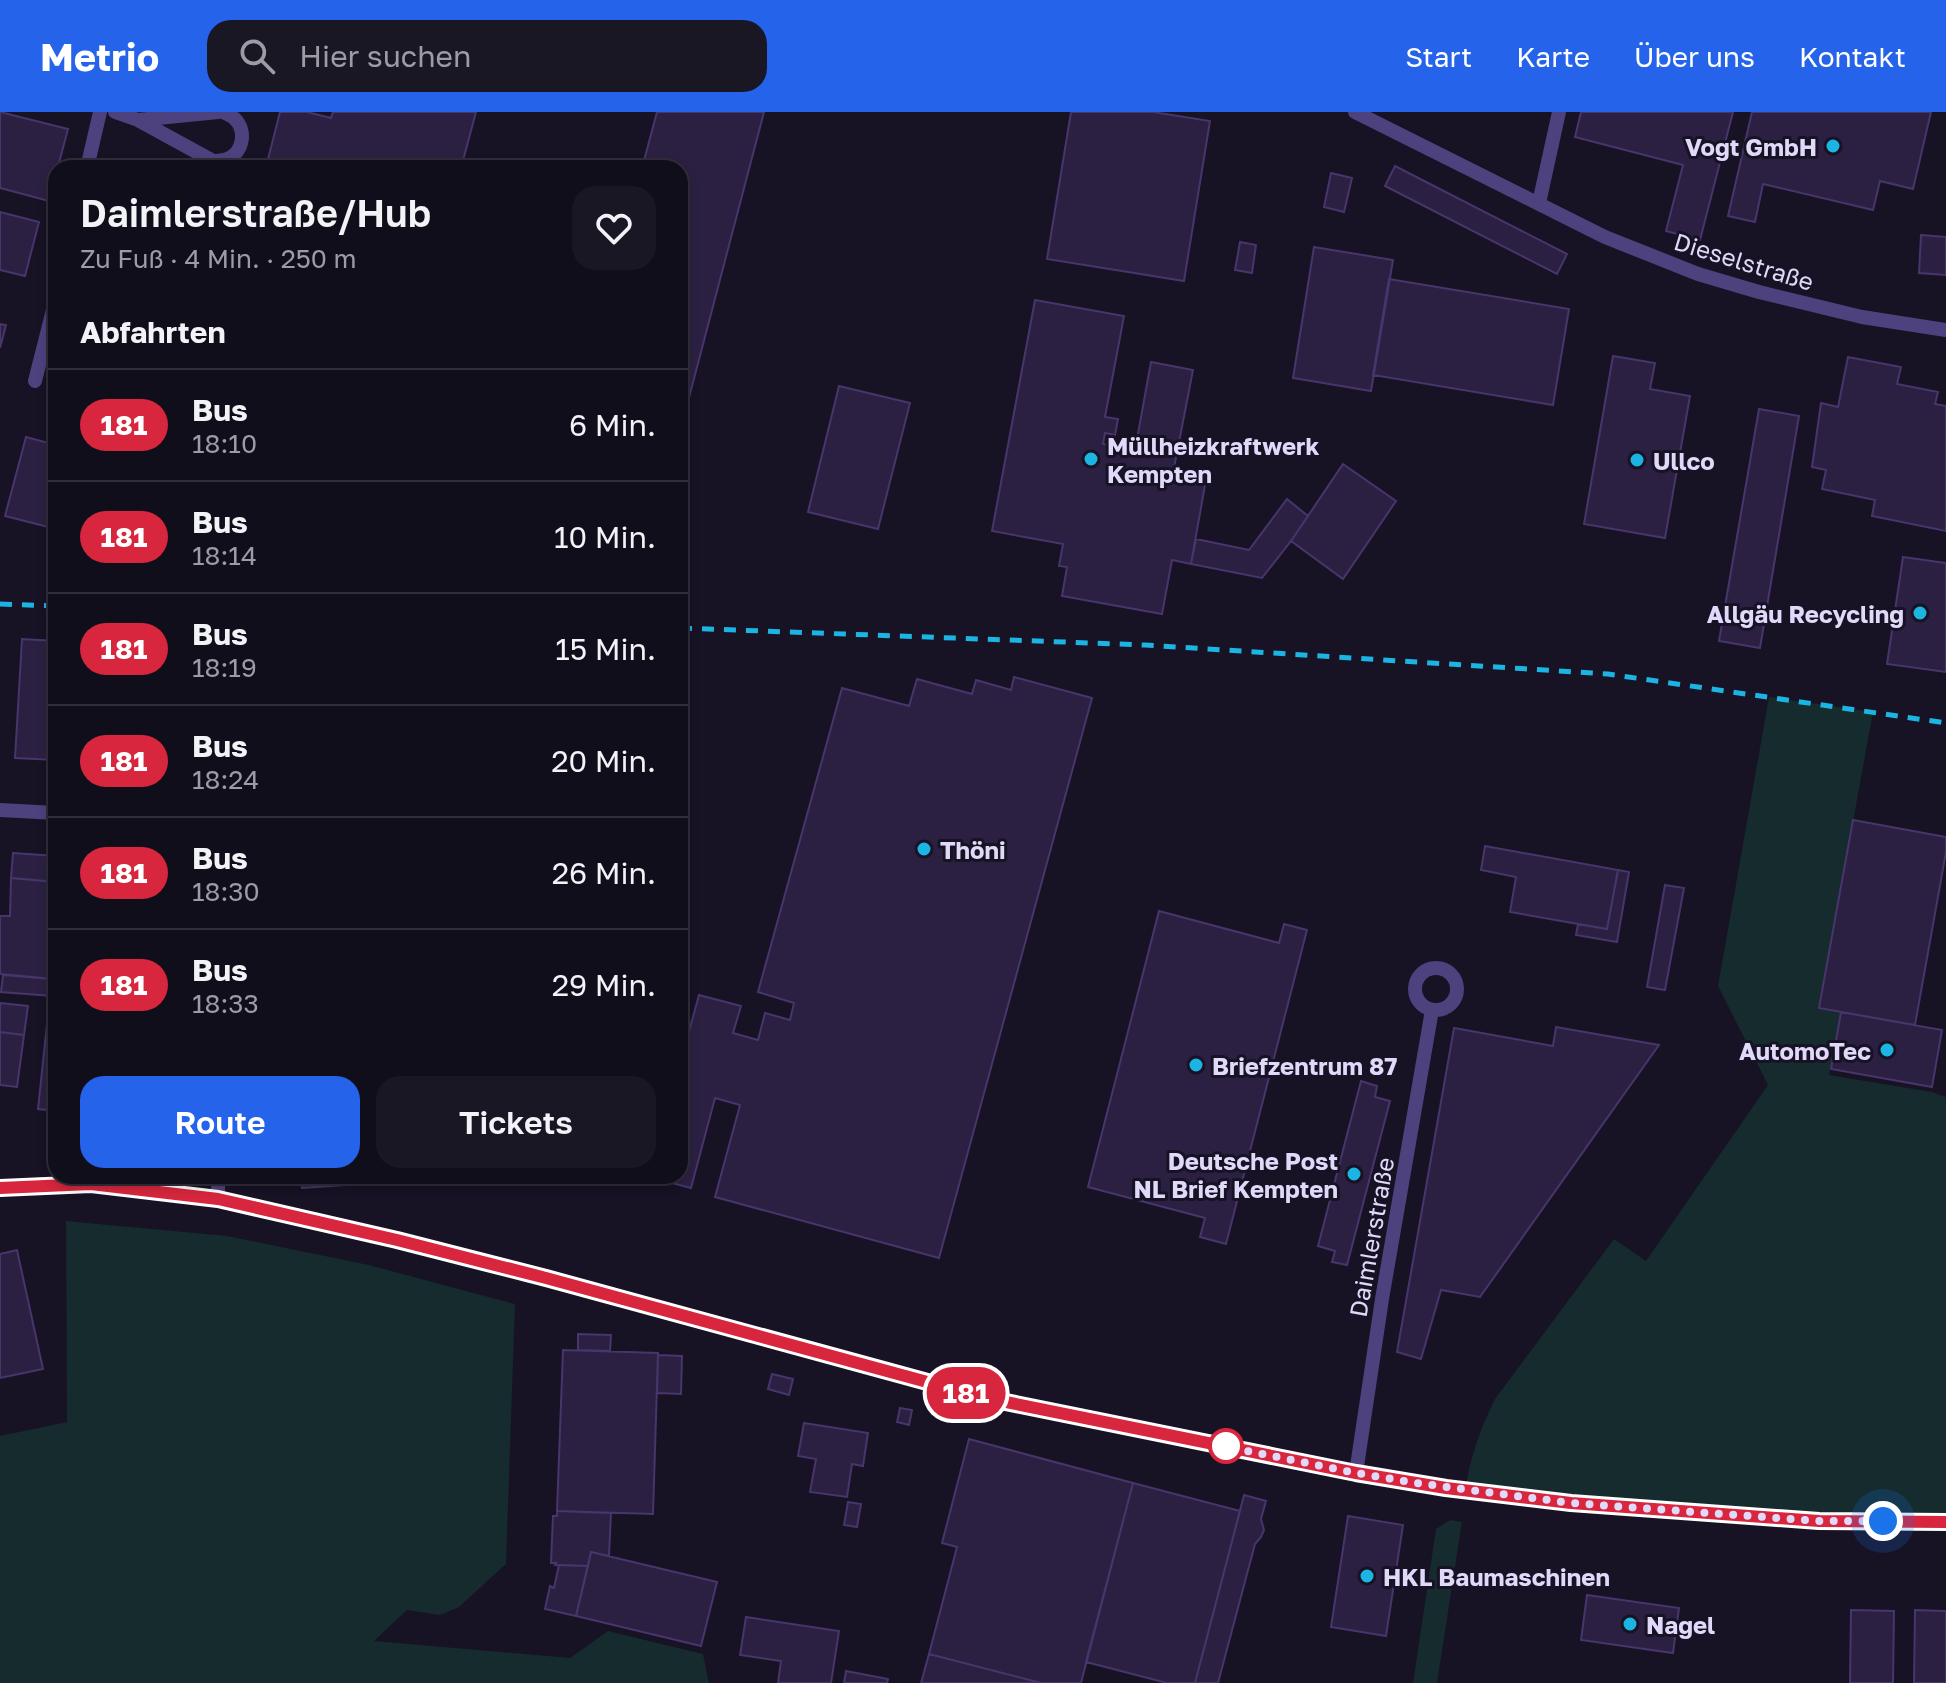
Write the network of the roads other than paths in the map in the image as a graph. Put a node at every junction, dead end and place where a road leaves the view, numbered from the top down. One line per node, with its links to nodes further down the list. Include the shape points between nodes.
1 (100, 112): 7 (street)
2 (115, 112): 6 (street)
3 (220, 112): 6 (street); 9 (street, via 234,117 241,128 237,153)
4 (1355, 112): 10 (street, Dieselstraße)
5 (1559, 112): 10 (street)
6 (138, 120): 8 (street)
7 (89, 160)
8 (206, 160)
9 (226, 160)
10 (1539, 203): 12 (street, Dieselstraße, via 1605,237 1698,274 1862,317)
11 (48, 330): 13 (street)
12 (1946, 330)
13 (35, 381)
14 (0, 810): 15 (street)
15 (48, 813)
16 (1432, 1010): 20 (street, Daimlerstraße)
17 (218, 1184): 19 (street)
18 (0, 1188): 19 (street, via 91,1184)
19 (218, 1199): 20 (street, via 546,1278 986,1398)
20 (1356, 1473): 21 (street, via 1571,1503 1819,1521)
21 (1946, 1522)

